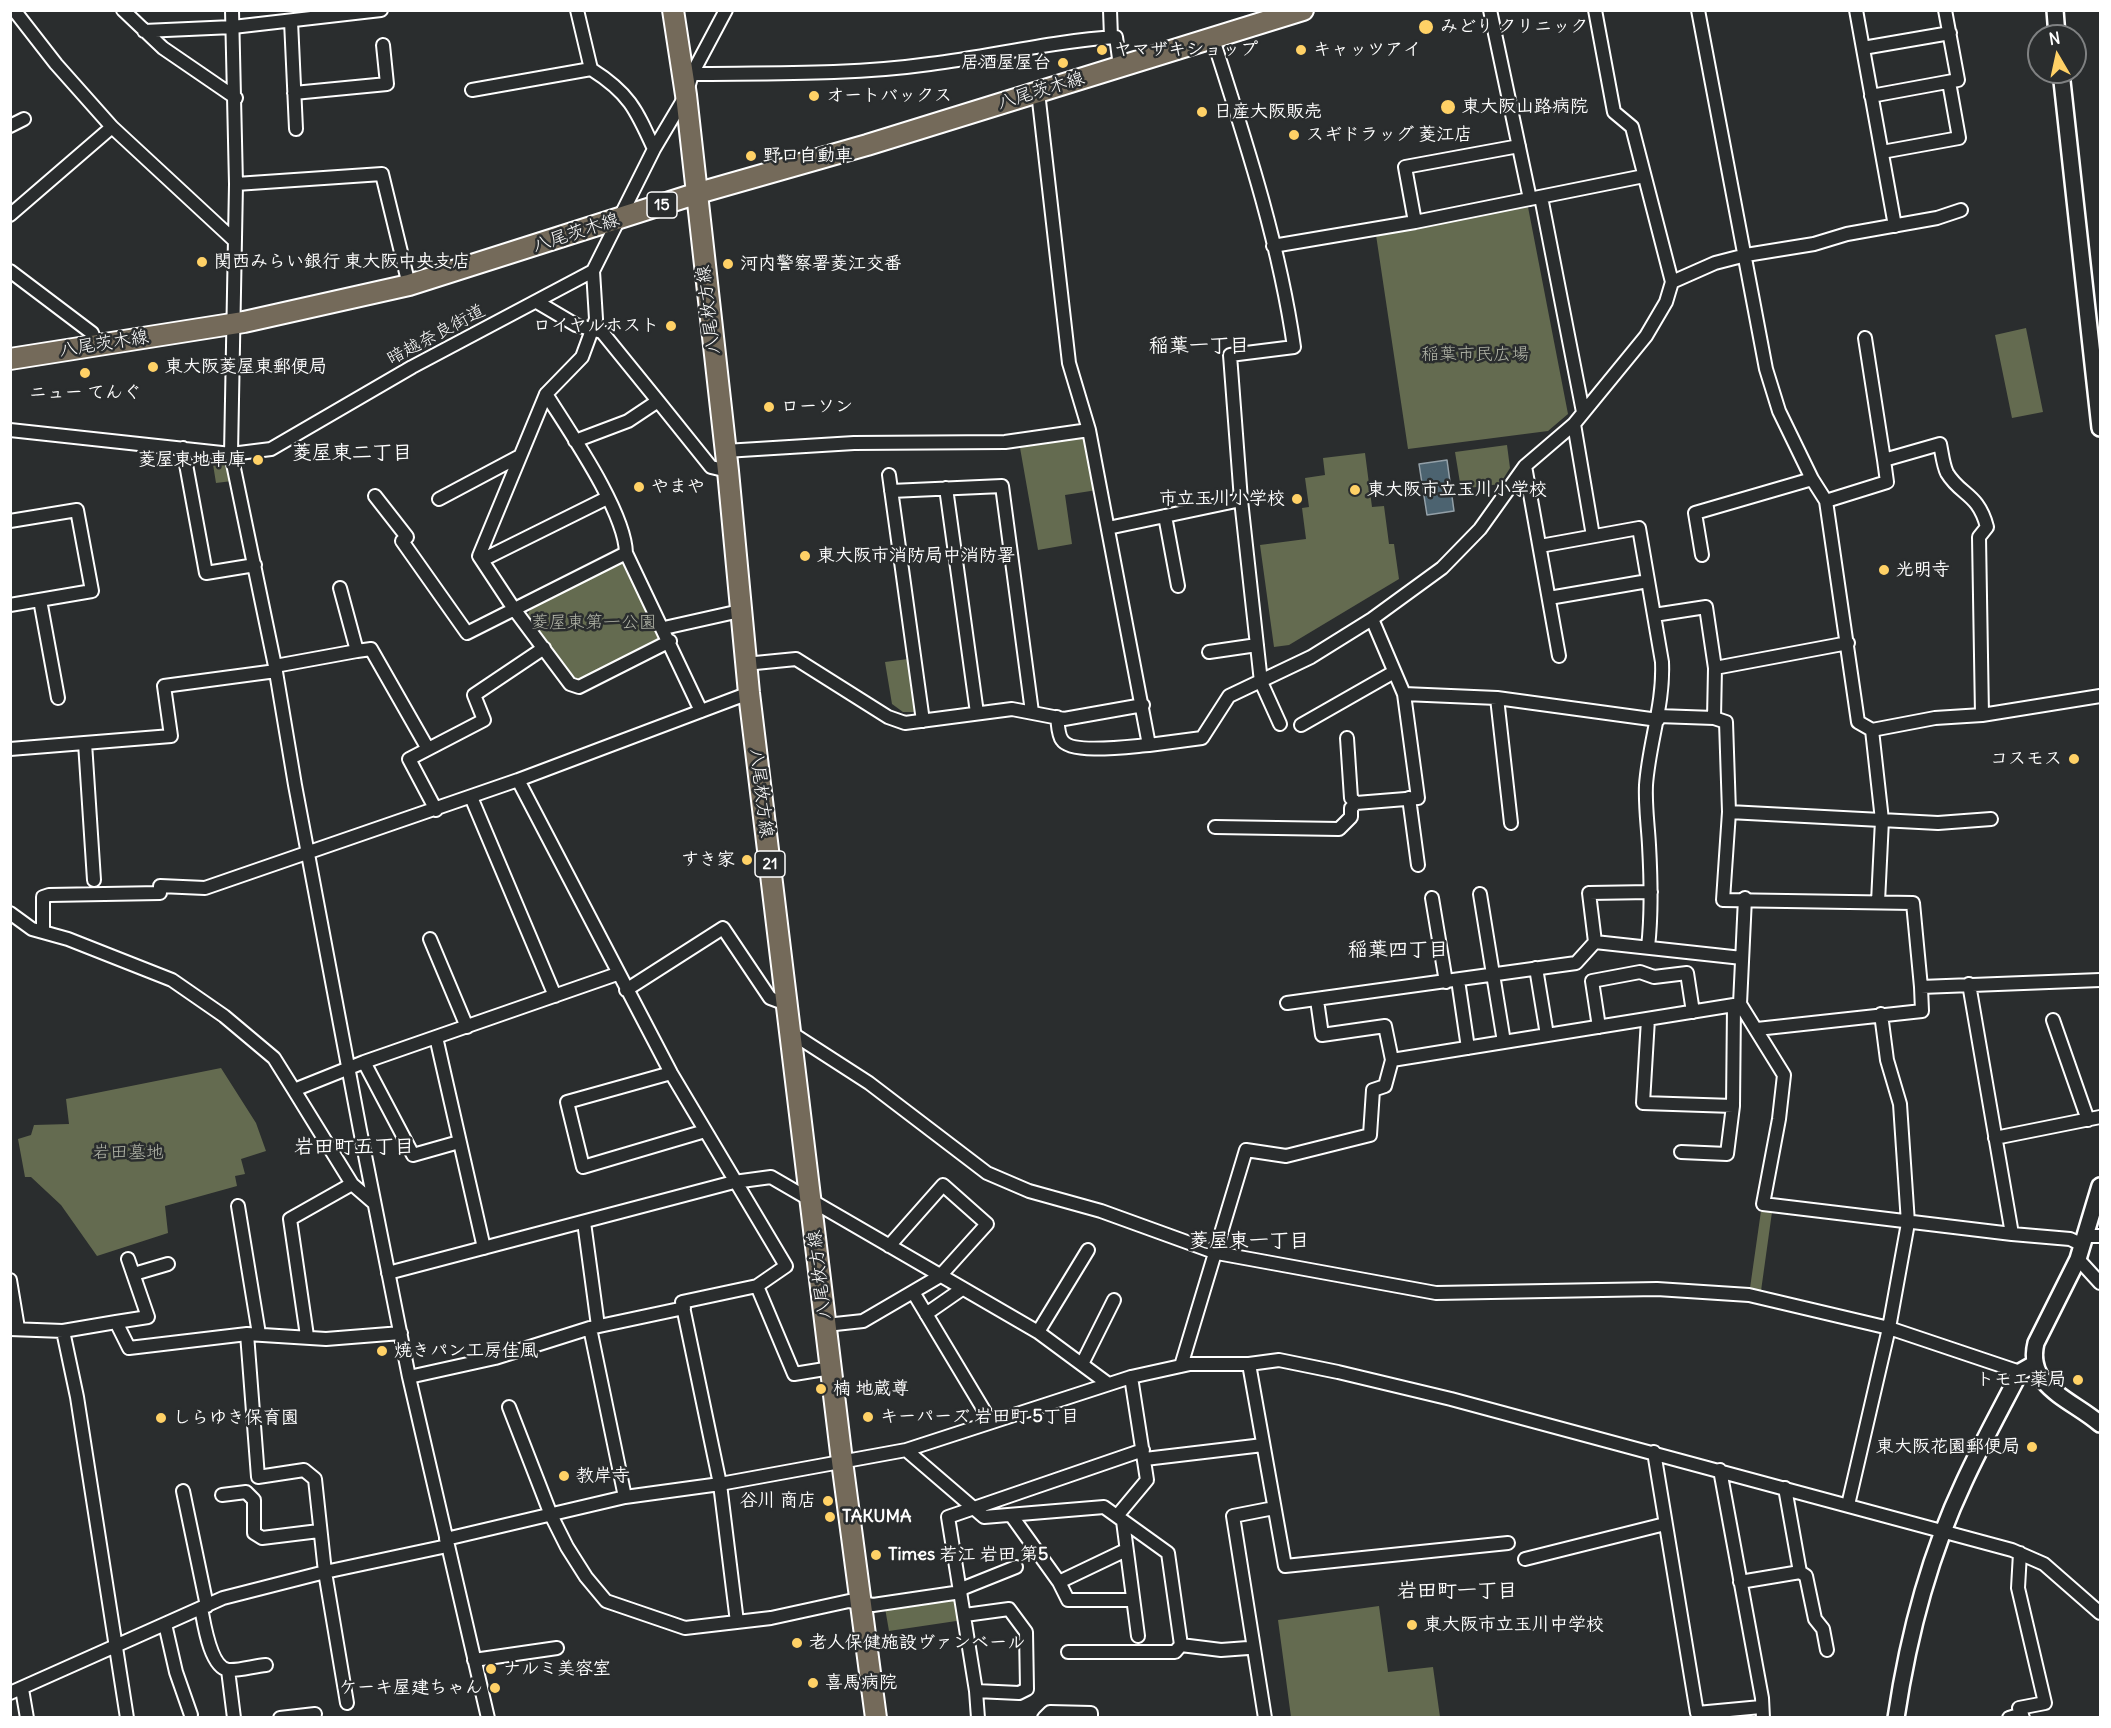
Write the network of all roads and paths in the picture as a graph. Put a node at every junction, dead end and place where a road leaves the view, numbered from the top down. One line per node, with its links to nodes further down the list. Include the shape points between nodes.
1 (14, 10): 36 (street)
2 (123, 10): 17 (street)
3 (232, 10): 16 (street)
4 (381, 10): 15 (street)
5 (577, 10): 24 (street)
6 (673, 10): 31 (main road, 八尾枚方線 / 21)
7 (726, 10): 25 (street)
8 (1110, 10): 19 (street)
9 (1303, 10): 20 (main road, 八尾茨木線 / 15)
10 (1490, 10): 38 (street)
11 (1595, 10): 41 (street, via 1614,112 1632,127)
12 (1698, 10): 52 (street)
13 (1856, 10): 22 (street)
14 (1945, 10): 18 (street)
15 (291, 21): 16 (street); 30 (street)
16 (233, 27): 17 (street); 33 (street)
17 (144, 31): 33 (street)
18 (1950, 33): 22 (street); 26 (street, via 1959,80)
19 (1111, 38): 23 (street, via 1116,37); 25 (street, via 930,64)
20 (1213, 39): 23 (main road, 八尾茨木線 / 15); 51 (street)
21 (383, 45): 30 (street, via 387,84)
22 (1863, 48): 32 (street)
23 (1120, 66): 29 (main road, 八尾茨木線 / 15)
24 (591, 69): 28 (street); 39 (street, via 614,84 634,106)
25 (692, 74): 31 (street)
26 (1949, 82): 32 (street); 40 (street, via 1959,138)
27 (2062, 84): 64 (street)
28 (472, 90)
29 (1038, 92): 43 (main road, 八尾茨木線 / 15); 70 (street, via 1069,363)
30 (294, 93): 37 (street)
31 (686, 95): 39 (street); 43 (main road, 八尾枚方線 / 21)
32 (1871, 96): 40 (street)
33 (236, 98): 42 (street)
34 (24, 119): 35 (street)
35 (10, 126)
36 (112, 127): 46 (street); 50 (street)
37 (296, 129)
38 (1519, 146): 44 (street); 48 (street, via 1405,168)
39 (654, 149): 47 (street)
40 (1882, 152): 49 (street)
41 (1644, 176): 44 (street); 55 (street)
42 (236, 184): 50 (street); 56 (street, via 382,174)
43 (695, 194): 47 (main road, 八尾茨木線 / 15); 73 (main road, 八尾枚方線 / 21)
44 (1536, 198): 48 (street); 66 (street)
45 (1961, 210): 49 (street)
46 (10, 215)
47 (617, 220): 54 (street); 56 (main road, 八尾茨木線 / 15)
48 (1415, 222): 51 (street)
49 (1895, 226): 52 (street)
50 (235, 242): 58 (street)
51 (1273, 246): 86 (street, via 1294,347 1230,355)
52 (1746, 255): 55 (street, via 1715,263); 80 (street, via 1766,369 1779,411)
53 (10, 271): 61 (street, via 92,333)
54 (593, 271): 57 (street, 暗越奈良街道); 59 (street, via 597,319)
55 (1672, 282): 66 (street, via 1666,302 1646,336)
56 (410, 285): 58 (main road, 八尾茨木線 / 15)
57 (537, 302): 59 (street); 74 (street, 暗越奈良街道, via 412,367 271,449)
58 (233, 324): 61 (main road, 八尾茨木線 / 15); 74 (street)
59 (592, 330): 63 (street, via 582,357); 65 (street, via 602,332)
60 (1864, 338): 76 (street)
61 (97, 346): 62 (main road, 八尾茨木線 / 15)
62 (10, 359)
63 (546, 394): 71 (street); 75 (street)
64 (2099, 396): 68 (street)
65 (658, 401): 71 (street, via 628,421); 78 (street, via 711,467)
66 (1583, 412): 67 (street)
67 (1574, 424): 77 (street); 91 (street)
68 (2100, 429)
69 (10, 430): 72 (street, 暗越奈良街道)
70 (1089, 430): 73 (street, via 1005,442 854,443); 90 (street)
71 (575, 441): 84 (street)
72 (183, 448): 74 (street, 暗越奈良街道); 96 (street, via 206,573)
73 (725, 451): 78 (main road, 八尾枚方線 / 21)
74 (231, 454): 96 (street)
75 (518, 457): 85 (street); 95 (street, via 479,556)
76 (1884, 460): 87 (street, via 1887,482); 129 (street, via 1940,444 1947,473 1982,511 1987,527 1978,537)
77 (1525, 466): 92 (street); 106 (street, via 1480,529 1442,568)
78 (728, 471): 104 (main road, 八尾枚方線 / 21)
79 (889, 475): 82 (street)
80 (1812, 479): 87 (street); 94 (street, via 1695,513)
81 (946, 488): 82 (street); 127 (street, via 1002,486); 128 (street)
82 (891, 491): 133 (street)
83 (375, 496): 103 (street, via 407,537 402,542 467,633)
84 (607, 498): 93 (street, via 626,539); 95 (street)
85 (439, 499)
86 (1241, 500): 88 (street); 110 (street)
87 (1826, 501): 109 (street)
88 (1165, 516): 90 (street); 98 (street)
89 (10, 520): 101 (street, via 77,510 92,591)
90 (1108, 528): 125 (street)
91 (1593, 536): 92 (street); 97 (street, via 1639,528)
92 (1540, 546): 100 (street)
93 (626, 553): 103 (street); 107 (street)
94 (1702, 555)
95 (482, 560): 103 (street)
96 (255, 565): 116 (street)
97 (1648, 581): 100 (street); 105 (street)
98 (1178, 586)
99 (340, 588): 112 (street)
100 (1549, 598): 114 (street)
101 (40, 600): 102 (street); 123 (street)
102 (10, 605)
103 (514, 609): 111 (street)
104 (740, 611): 107 (street); 115 (main road, 八尾枚方線 / 21)
105 (1654, 615): 117 (street, via 1706,607); 131 (street, via 1662,662)
106 (1372, 619): 118 (street); 119 (street)
107 (663, 628): 108 (street)
108 (670, 641): 111 (street, via 579,687 570,684); 126 (street)
109 (1848, 643): 117 (street); 136 (street, via 1858,722)
110 (1257, 645): 113 (street); 119 (street)
111 (544, 648): 141 (street, via 474,695 484,720)
112 (357, 651): 116 (street); 141 (street, via 370,649)
113 (1209, 652)
114 (1558, 656)
115 (745, 664): 120 (main road, 八尾枚方線 / 21); 133 (street, via 796,659 888,717 905,723)
116 (276, 668): 138 (street, via 164,686 171,736); 152 (street)
117 (1715, 668): 132 (street)
118 (1394, 672): 121 (street); 135 (street)
119 (1261, 682): 134 (street); 139 (street, via 1229,696 1202,738)
120 (749, 693): 126 (street); 175 (main road, 八尾枚方線 / 21)
121 (1404, 694): 124 (street); 144 (street, via 1418,798)
122 (2100, 696): 129 (street)
123 (58, 698)
124 (1497, 698): 131 (street); 150 (street)
125 (1143, 705): 130 (street); 139 (street)
126 (701, 711): 142 (street)
127 (1032, 712): 128 (street, via 1012,709); 130 (street)
128 (977, 713): 133 (street)
129 (1982, 715): 136 (street, via 1935,718)
130 (1058, 717): 139 (street, via 1060,739 1067,745 1101,749)
131 (1658, 718): 132 (street); 155 (street, via 1648,757 1646,789)
132 (1714, 718): 147 (street, via 1726,722)
133 (923, 721)
134 (1280, 724)
135 (1300, 725)
136 (1872, 730): 149 (street)
137 (1347, 738): 145 (street, via 1351,798)
138 (85, 743): 140 (street); 154 (street)
139 (1149, 745)
140 (10, 749)
141 (428, 749): 146 (street, via 409,759)
142 (518, 780): 143 (street); 167 (street)
143 (471, 797): 146 (street); 174 (street)
144 (1409, 798): 145 (street); 153 (street)
145 (1356, 803): 151 (street, via 1351,808 1351,818 1340,829)
146 (436, 810): 152 (street)
147 (1729, 812): 149 (street); 158 (street, via 1724,900)
148 (1991, 819): 149 (street)
149 (1882, 820): 159 (street)
150 (1511, 823)
151 (1215, 827)
152 (309, 855): 161 (street, via 205,888 160,886 160,893 49,895 43,897); 193 (street)
153 (1418, 865)
154 (94, 880)
155 (1651, 892): 163 (street, via 1589,894); 164 (street)
156 (1480, 894): 168 (street)
157 (1432, 898): 170 (street)
158 (1745, 898): 159 (street); 165 (street)
159 (1878, 902): 172 (street, via 1913,903)
160 (10, 913): 161 (street)
161 (43, 932): 195 (street, via 172,980 274,1058)
162 (430, 939): 183 (street)
163 (1595, 942): 164 (street); 166 (street, via 1576,963)
164 (1648, 947): 165 (street)
165 (1742, 958): 178 (street)
166 (1536, 968): 168 (street); 187 (street)
167 (617, 974): 173 (street); 174 (street)
168 (1494, 975): 170 (street); 189 (street)
169 (2100, 980): 171 (street)
170 (1452, 981): 176 (street); 190 (street)
171 (1969, 984): 172 (street); 199 (street)
172 (1921, 987): 180 (street, via 1922,1011)
173 (626, 990): 175 (street, via 723,928 770,998); 194 (street)
174 (555, 996): 183 (street)
175 (786, 999): 186 (main road, 八尾枚方線 / 21)
176 (1317, 1000): 177 (street); 191 (street, via 1322,1035 1385,1026)
177 (1287, 1004)
178 (1737, 1004): 179 (street); 185 (street); 196 (street)
179 (1693, 1012): 181 (street); 184 (street, via 1687,973 1654,977 1640,972 1592,981)
180 (1881, 1014): 185 (street); 209 (street, via 1887,1060 1900,1104)
181 (1648, 1019): 184 (street); 196 (street, via 1644,1102)
182 (2053, 1020): 197 (street)
183 (467, 1027): 188 (street)
184 (1599, 1027): 187 (street)
185 (1757, 1029): 209 (street, via 1784,1075 1763,1204)
186 (790, 1032): 205 (main road, 八尾枚方線 / 21); 215 (street, via 868,1083 987,1173 1029,1191 1101,1211)
187 (1547, 1035): 189 (street)
188 (436, 1037): 192 (street); 200 (street)
189 (1504, 1042): 190 (street)
190 (1468, 1048): 191 (street)
191 (1392, 1060): 215 (street, via 1385,1086 1372,1090 1370,1135 1286,1155 1246,1150)
192 (364, 1062): 193 (street); 200 (street, via 413,1155)
193 (349, 1068): 195 (street); 206 (street)
194 (671, 1073): 198 (street); 198 (street, via 567,1102 583,1167)
195 (294, 1090): 203 (street)
196 (1733, 1107): 201 (street, via 1727,1154)
197 (2094, 1119): 199 (street)
198 (705, 1131): 202 (street)
199 (1995, 1138): 210 (street)
200 (459, 1142): 213 (street)
201 (1681, 1152)
202 (734, 1182): 205 (street, via 771,1177); 208 (street); 223 (street, via 786,1266)
203 (352, 1184): 206 (street); 238 (street, via 290,1219)
204 (2100, 1186): 211 (street)
205 (811, 1198): 212 (street); 230 (main road, 八尾枚方線 / 21)
206 (374, 1203): 218 (street)
207 (238, 1206): 237 (street)
208 (584, 1222): 213 (street); 231 (street)
209 (1908, 1223): 210 (street); 233 (street)
210 (2012, 1234): 211 (street)
211 (2087, 1244): 222 (street); 241 (street, via 2036,1343)
212 (889, 1246): 220 (street); 220 (street, via 943,1185 987,1224)
213 (484, 1248): 218 (street)
214 (1088, 1250): 235 (street)
215 (1217, 1253): 233 (street, via 1436,1293 1657,1289 1749,1295); 242 (street)
216 (128, 1259): 219 (street)
217 (168, 1264): 219 (street)
218 (388, 1273): 236 (street)
219 (134, 1274): 229 (street, via 148,1317)
220 (940, 1276): 224 (street); 225 (street)
221 (10, 1280): 232 (street)
222 (2100, 1283)
223 (757, 1286): 227 (street, via 682,1302); 243 (street, via 794,1374)
224 (962, 1289): 228 (street); 235 (street)
225 (913, 1292): 228 (street); 230 (street, via 863,1320)
226 (1114, 1300): 239 (street)
227 (684, 1308): 231 (street); 257 (street)
228 (926, 1314): 249 (street)
229 (116, 1322): 234 (street); 237 (street, via 129,1348)
230 (826, 1326): 243 (main road, 八尾枚方線 / 21)
231 (594, 1327): 245 (street, via 495,1358); 261 (street)
232 (14, 1328): 234 (street)
233 (1888, 1328): 244 (street); 262 (street)
234 (63, 1331): 291 (street, via 77,1397)
235 (1038, 1332): 239 (street)
236 (400, 1333): 238 (street, via 326,1340); 245 (street)
237 (253, 1334): 238 (street); 270 (street, via 258,1476 304,1470 315,1479)
238 (308, 1336)
239 (1082, 1364): 247 (street)
240 (1249, 1364): 242 (street); 251 (street); 253 (street, via 1279,1360 1329,1370)
241 (2034, 1364): 244 (street); 250 (street, via 2041,1379)
242 (1181, 1366): 246 (street)
243 (831, 1368): 255 (main road, 八尾枚方線 / 21)
244 (2020, 1372): 269 (street)
245 (410, 1377): 271 (street)
246 (1131, 1377): 247 (street); 254 (street)
247 (1107, 1383): 249 (street)
248 (509, 1407): 265 (street)
249 (991, 1422): 252 (street)
250 (2100, 1424)
251 (1263, 1445): 254 (street); 264 (street)
252 (906, 1450): 255 (street); 263 (street)
253 (1654, 1452): 256 (street); 268 (street)
254 (1144, 1454): 263 (street); 267 (street, via 1147,1480)
255 (842, 1461): 257 (street); 283 (main road, 八尾枚方線 / 21)
256 (1720, 1470): 258 (street); 280 (street)
257 (720, 1484): 261 (street); 287 (street)
258 (1785, 1488): 262 (street); 278 (street)
259 (183, 1491): 284 (street)
260 (222, 1495): 270 (street, via 246,1492 254,1500 254,1533 262,1538)
261 (625, 1497): 265 (street)
262 (1848, 1505): 269 (street)
263 (970, 1507): 266 (street, via 984,1517); 281 (street, via 948,1517)
264 (1274, 1508): 272 (street, via 1285,1566); 315 (street, via 1233,1516)
265 (550, 1515): 271 (street); 287 (street, via 573,1557 606,1601 685,1628)
266 (1011, 1515): 267 (street, via 1104,1507); 279 (street)
267 (1120, 1519): 273 (street); 290 (street, via 1168,1553)
268 (1665, 1524): 275 (street); 302 (street, via 1697,1713)
269 (1944, 1530): 274 (street); 316 (street, via 1920,1599)
270 (319, 1531): 277 (street)
271 (446, 1543): 277 (street); 296 (street)
272 (1508, 1543)
273 (1126, 1550): 279 (street); 282 (street)
274 (2020, 1553): 285 (street, via 2044,1564); 305 (street, via 2018,1587 2045,1703 2019,1707)
275 (1525, 1559)
276 (1016, 1567): 281 (street)
277 (325, 1572): 284 (street, via 223,1598); 301 (street)
278 (1800, 1572): 280 (street); 294 (street, via 1806,1576 1815,1619 1823,1629)
279 (1059, 1582): 282 (street, via 1068,1600)
280 (1740, 1582): 302 (street)
281 (961, 1591): 283 (street, via 873,1605); 286 (street)
282 (1132, 1600): 289 (street)
283 (862, 1602): 287 (street, via 849,1601); 311 (main road, 八尾枚方線 / 21)
284 (204, 1607): 288 (street); 298 (street, via 207,1643 220,1666)
285 (2100, 1613)
286 (964, 1615): 300 (street); 300 (street, via 1009,1609 1026,1632 1027,1689 1019,1693)
287 (737, 1622)
288 (165, 1623): 291 (street); 304 (street)
289 (1138, 1636)
290 (1181, 1645): 292 (street, via 1221,1650); 295 (street, via 1175,1652)
291 (114, 1646): 299 (street); 307 (street)
292 (1248, 1647)
293 (557, 1648): 296 (street)
294 (1827, 1650)
295 (1068, 1652)
296 (474, 1660): 310 (street)
297 (266, 1665): 298 (street)
298 (228, 1670): 308 (street)
299 (14, 1691): 306 (street)
300 (976, 1691): 312 (street)
301 (347, 1703)
302 (1762, 1712)
303 (315, 1714): 309 (street)
304 (191, 1715)
305 (2018, 1716)
306 (27, 1718)
307 (127, 1718)
308 (234, 1718)
309 (280, 1718)
310 (488, 1718)
311 (876, 1718)
312 (978, 1718)
313 (1044, 1718): 314 (street, via 1050,1712 1060,1712 1090,1713)
314 (1091, 1718)
315 (1265, 1718)
316 (1896, 1718)

